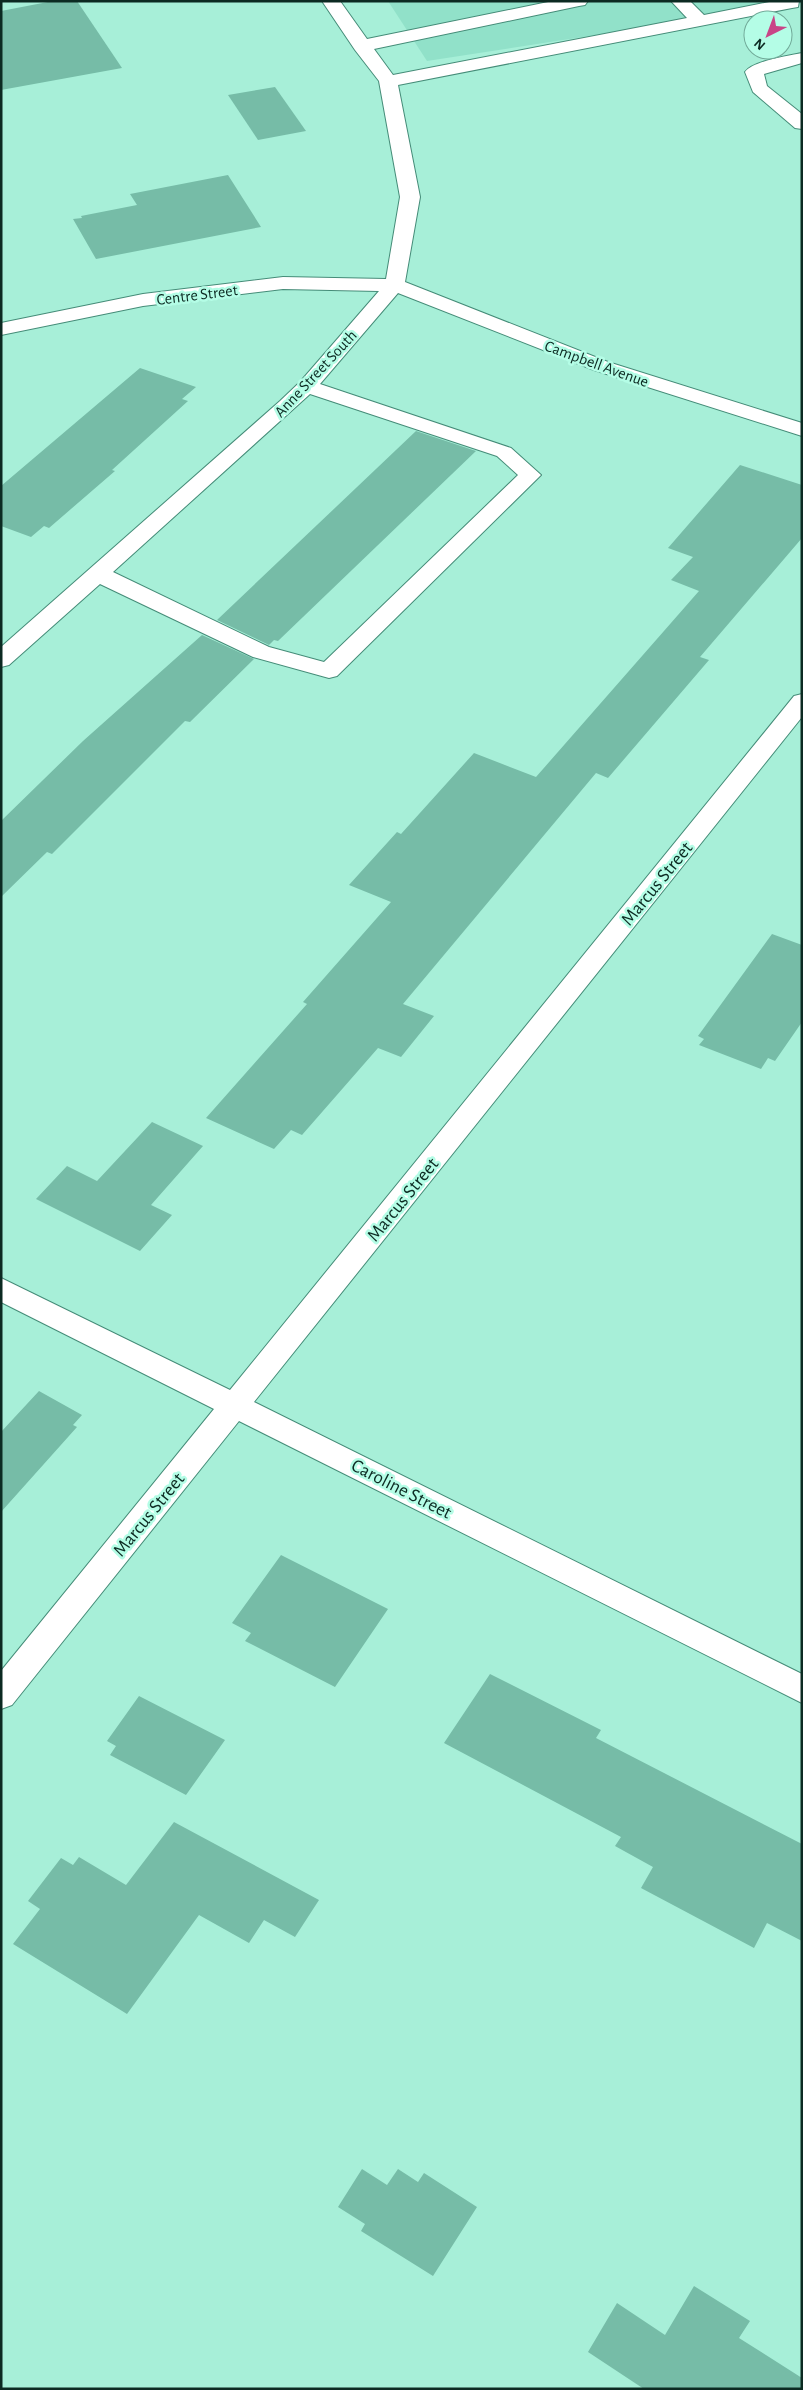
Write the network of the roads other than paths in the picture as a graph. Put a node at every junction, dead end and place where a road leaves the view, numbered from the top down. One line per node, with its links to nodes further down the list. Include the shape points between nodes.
1 (330, 1): 6 (street)
2 (579, 1): 6 (street)
3 (680, 1): 5 (street)
4 (790, 1): 5 (street, via 792,3)
5 (700, 22): 8 (street)
6 (361, 46): 8 (street)
7 (802, 58): 9 (street, via 754,72 759,88)
8 (388, 81): 10 (street, via 410,197)
9 (802, 124)
10 (395, 286): 11 (street, Centre Street, via 283,283 143,300); 12 (street, Anne Street South); 13 (street, Campbell Avenue, via 602,366)
11 (1, 329)
12 (307, 386): 14 (street, Anne Street South); 14 (street, via 504,452 530,475 329,671 261,652)
13 (802, 430)
14 (98, 574): 15 (street, Anne Street South)
15 (1, 660)
16 (802, 701): 18 (street, Marcus Street)
17 (1, 1288): 18 (street, Caroline Street)
18 (236, 1405): 19 (street, Caroline Street); 20 (street, Marcus Street)
19 (802, 1689)
20 (1, 1695)

